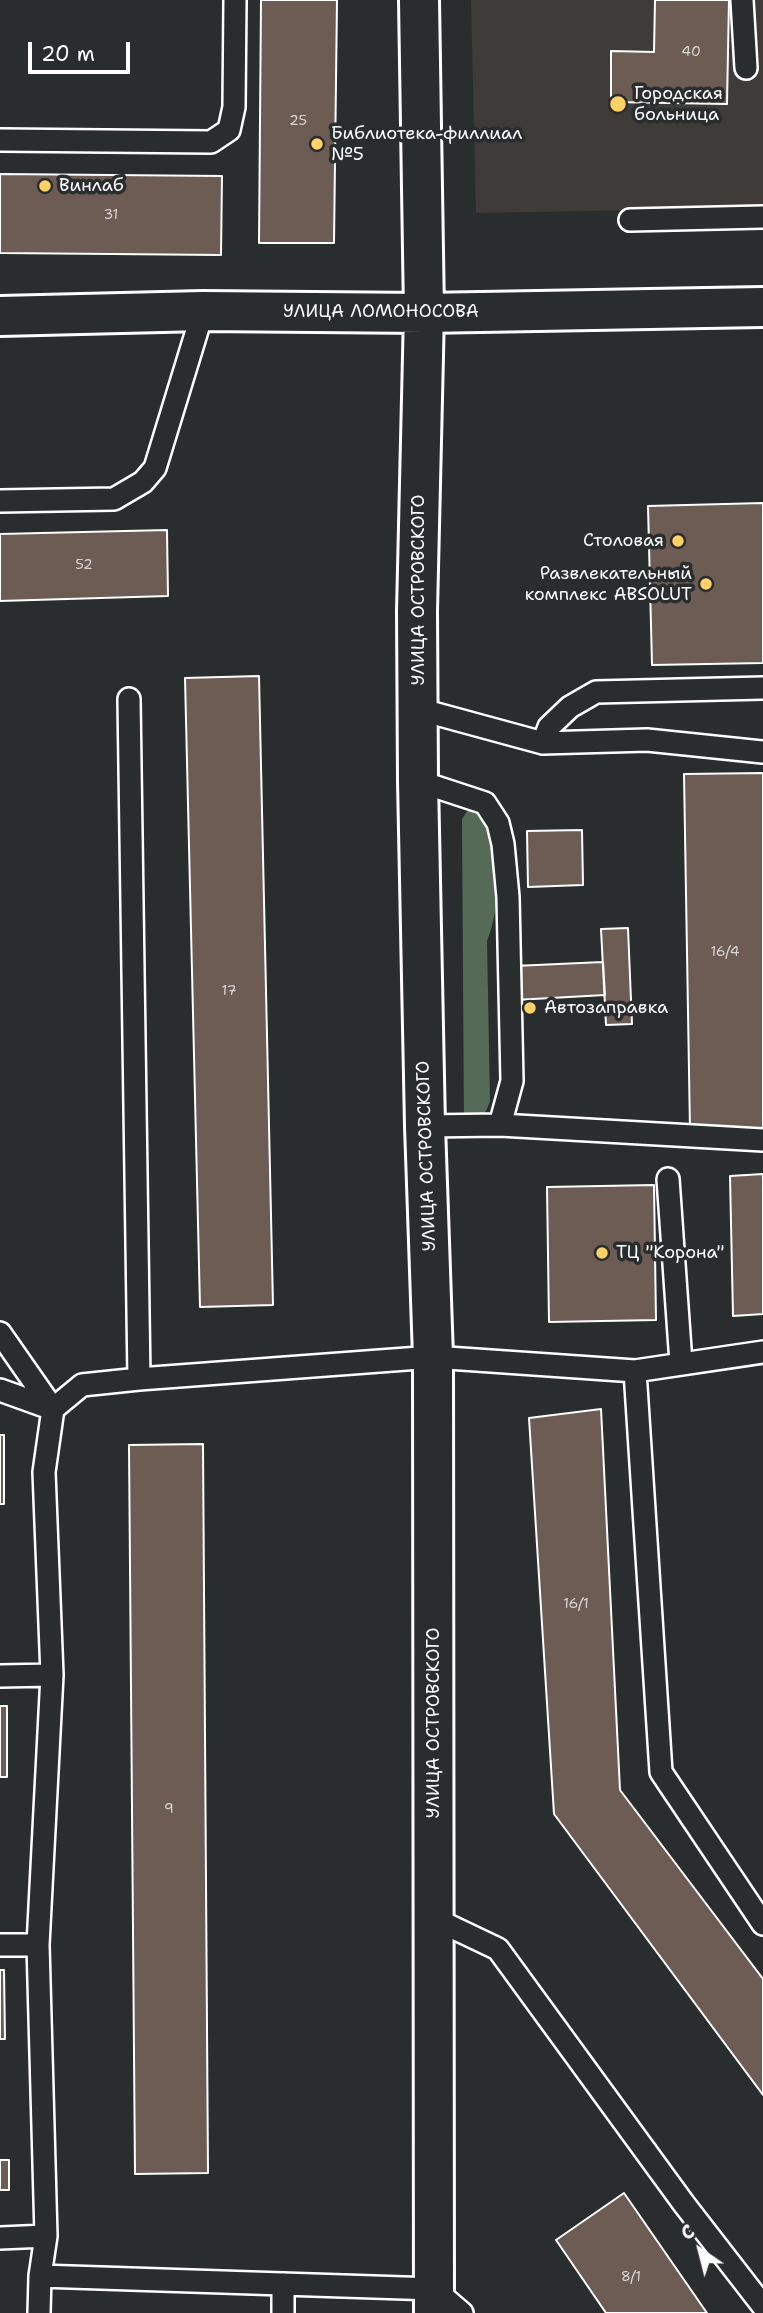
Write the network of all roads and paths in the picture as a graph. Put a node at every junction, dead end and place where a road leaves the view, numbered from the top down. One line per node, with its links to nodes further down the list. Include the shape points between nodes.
1 (235, 0): 5 (lane, via 234,107 229,130 211,142)
2 (419, 0): 10 (main road, УЛИЦА ОСТРОВСКОГО)
3 (742, 0): 4 (lane)
4 (746, 68)
5 (0, 140)
6 (763, 216): 7 (lane)
7 (630, 220)
8 (763, 307): 10 (main road, УЛИЦА ЛОМОНОСОВА)
9 (203, 311): 10 (main road, УЛИЦА ЛОМОНОСОВА); 11 (main road, УЛИЦА ЛОМОНОСОВА); 12 (lane, via 155,468 143,482 114,499)
10 (424, 313): 15 (main road, УЛИЦА ОСТРОВСКОГО)
11 (0, 316)
12 (0, 501)
13 (763, 688): 16 (lane, via 596,692 570,707 549,727)
14 (129, 699): 28 (lane)
15 (418, 709): 16 (lane); 18 (main road, УЛИЦА ОСТРОВСКОГО)
16 (542, 743): 17 (lane, via 647,740)
17 (763, 752)
18 (418, 781): 19 (lane, via 485,803 498,823 508,897 512,1080); 20 (main road, УЛИЦА ОСТРОВСКОГО)
19 (500, 1125): 20 (lane); 21 (lane)
20 (425, 1126): 25 (main road, УЛИЦА ОСТРОВСКОГО)
21 (763, 1140)
22 (668, 1179): 26 (lane)
23 (0, 1333): 30 (lane)
24 (763, 1352): 26 (lane)
25 (433, 1357): 27 (lane); 28 (lane); 33 (main road, УЛИЦА ОСТРОВСКОГО)
26 (681, 1363): 27 (lane)
27 (635, 1371): 34 (lane, via 661,1772)
28 (139, 1379): 30 (lane, via 82,1385)
29 (0, 1390): 30 (lane)
30 (53, 1409): 31 (lane, via 44,1472)
31 (52, 1675): 32 (lane); 36 (lane)
32 (0, 1676)
33 (435, 1919): 41 (main road, УЛИЦА ОСТРОВСКОГО); 42 (lane, via 498,1948)
34 (763, 1924)
35 (0, 1945): 36 (lane)
36 (38, 1945): 37 (lane)
37 (46, 2236): 38 (lane); 39 (lane)
38 (0, 2238)
39 (40, 2276): 40 (lane); 43 (lane)
40 (283, 2284): 41 (lane); 44 (lane)
41 (434, 2301): 45 (lane)
42 (763, 2306)
43 (39, 2313)
44 (283, 2313)
45 (462, 2313)

